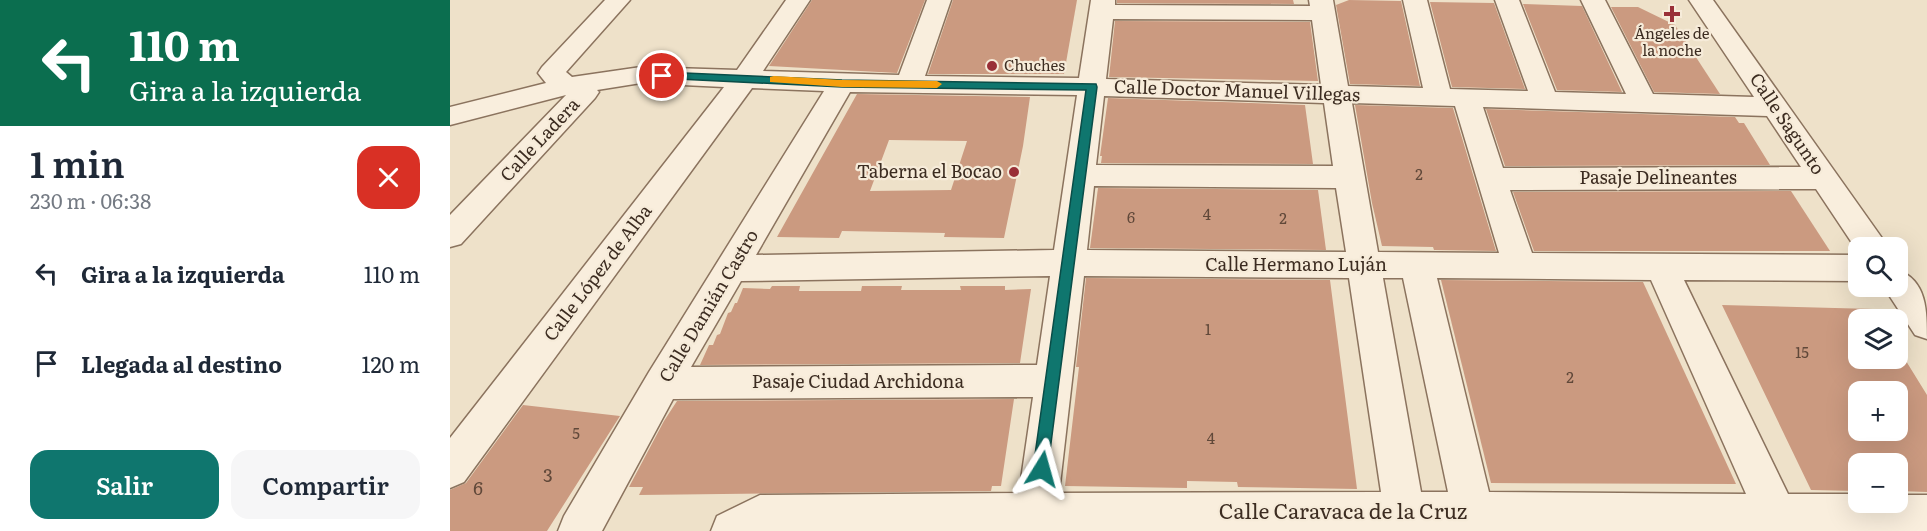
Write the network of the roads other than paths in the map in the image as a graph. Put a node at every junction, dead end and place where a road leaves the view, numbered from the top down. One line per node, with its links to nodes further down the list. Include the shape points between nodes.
1 (618, 0): 13 (street, Calle Ladera, via 551,73)
2 (798, 0): 10 (street, Calle López de Alba)
3 (939, 0): 12 (street)
4 (1415, 0): 16 (street)
5 (1507, 0): 17 (street)
6 (1593, 0): 18 (street)
7 (1697, 1): 19 (street, Calle Sagunto)
8 (1102, 6): 9 (street); 14 (street)
9 (1322, 7): 15 (street)
10 (745, 78): 11 (street, Calle Doctor Manuel Villegas); 13 (street, Calle Doctor Manuel Villegas, via 641,75); 38 (street, Calle López de Alba)
11 (842, 83): 12 (street, Calle Doctor Manuel Villegas); 32 (street, Calle Damián Castro)
12 (909, 84): 14 (street, Calle Doctor Manuel Villegas)
13 (566, 86): 20 (street, Calle Doctor Manuel Villegas); 25 (street, Calle Ladera, via 585,92)
14 (1092, 87): 15 (street, Calle Doctor Manuel Villegas); 21 (street)
15 (1336, 94): 16 (street, Calle Doctor Manuel Villegas); 22 (street)
16 (1452, 98): 17 (street, Calle Doctor Manuel Villegas); 24 (street)
17 (1545, 101): 18 (street, Calle Doctor Manuel Villegas)
18 (1644, 103): 19 (street, Calle Doctor Manuel Villegas)
19 (1776, 107): 23 (street, Calle Sagunto)
20 (450, 116)
21 (1080, 176): 22 (street); 27 (street)
22 (1350, 177): 30 (street)
23 (1824, 178): 24 (street, Pasaje Delineantes); 26 (street, Calle Sagunto)
24 (1491, 179): 29 (street)
25 (450, 235)
26 (1865, 237)
27 (1068, 263): 30 (street, Calle Hermano Luján); 32 (street, Calle Hermano Luján); 36 (street)
28 (1417, 265): 29 (street, Calle Hermano Luján); 30 (street, Calle Hermano Luján); 41 (street)
29 (1519, 265): 31 (street, Calle Hermano Luján)
30 (1365, 266): 41 (street)
31 (1661, 266): 33 (street, Calle Hermano Luján); 39 (street)
32 (733, 268): 37 (street, Calle Damián Castro)
33 (1848, 268)
34 (1908, 297): 35 (street)
35 (1927, 325)
36 (1053, 381): 37 (street, Pasaje Ciudad Archidona); 42 (street)
37 (662, 383): 44 (street, Calle Damián Castro)
38 (450, 469)
39 (1775, 512): 40 (street, Calle Caravaca de la Cruz); 41 (street, Calle Caravaca de la Cruz)
40 (1927, 515)
41 (1441, 517): 42 (street, Calle Caravaca de la Cruz)
42 (1035, 522): 43 (street, Calle Caravaca de la Cruz)
43 (746, 523)
44 (579, 531)

